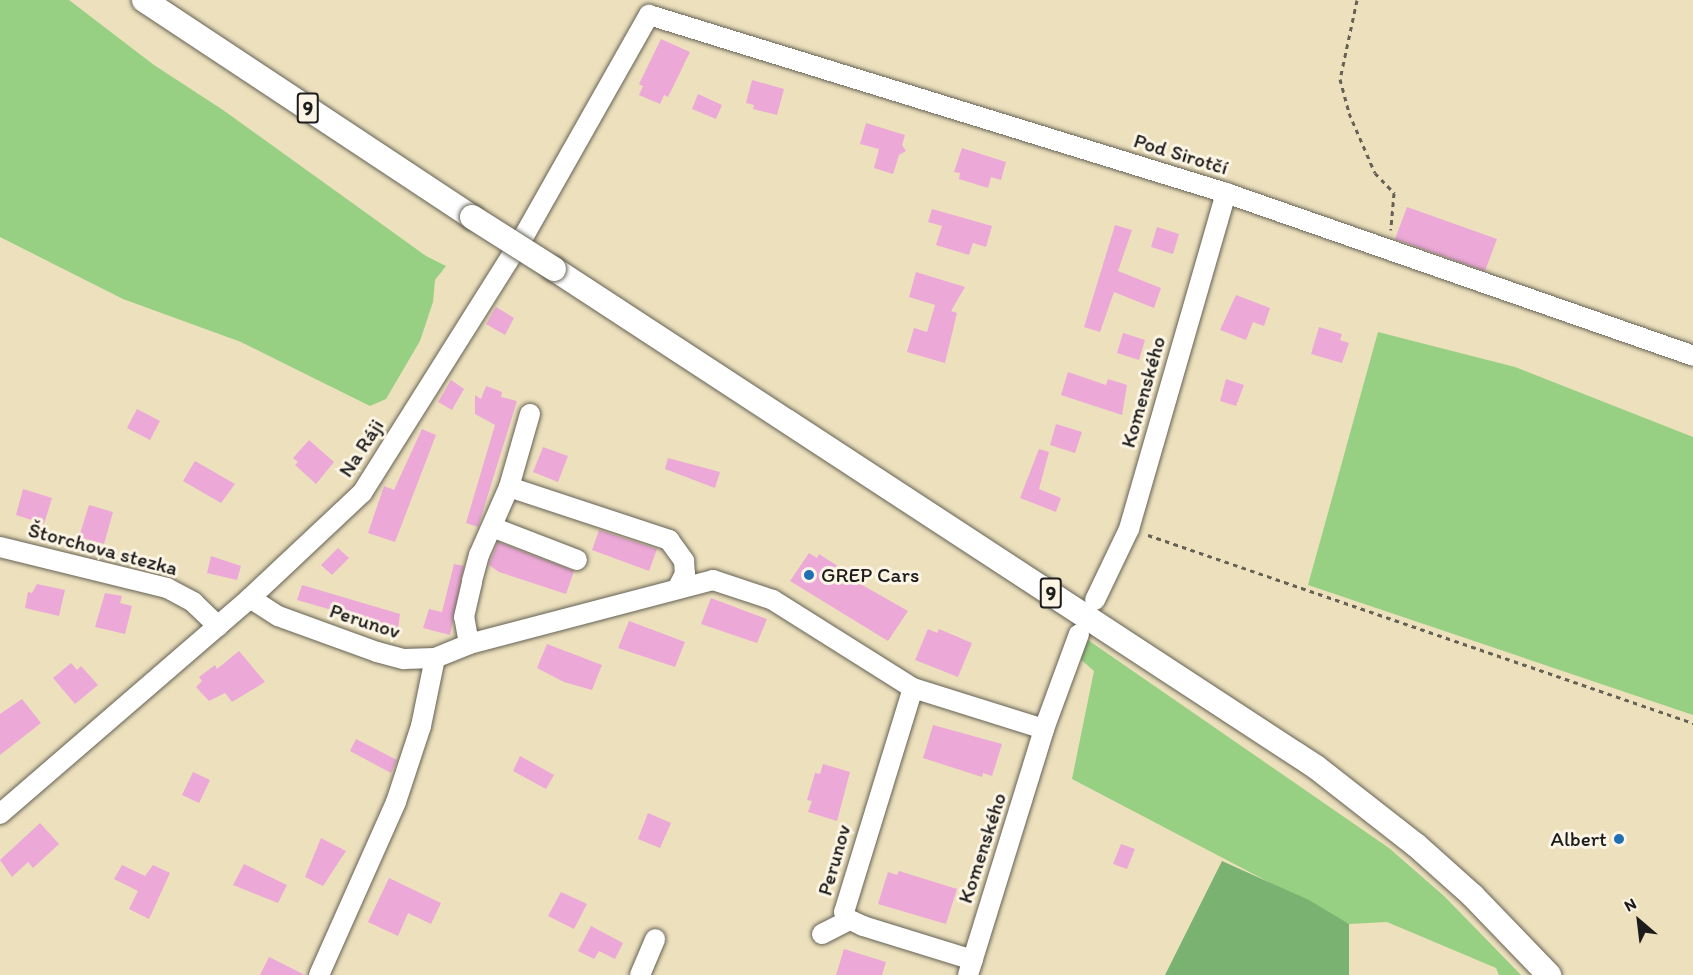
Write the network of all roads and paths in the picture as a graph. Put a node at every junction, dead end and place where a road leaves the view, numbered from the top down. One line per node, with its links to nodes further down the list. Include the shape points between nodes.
1 (144, 0): 30 (main road, 9, bridge, via 1316,767 1424,852 1473,896)
2 (1357, 0): 5 (path, via 1340,79 1348,113 1375,173 1394,193 1394,223)
3 (649, 15): 4 (street, Pod Sirotčí); 14 (street, Na Ráji, via 525,234 362,493)
4 (1226, 193): 5 (street, Pod Sirotčí); 10 (street, Komenského)
5 (1384, 248): 6 (street, Pod Sirotčí)
6 (1693, 356)
7 (530, 414): 8 (street)
8 (509, 487): 9 (street); 13 (street, via 669,540 684,561 685,574)
9 (492, 527): 12 (street); 18 (street, via 479,555 466,603 465,630)
10 (1129, 529): 15 (street, Komenského); 21 (path)
11 (0, 547): 16 (street, Štorchova stezka, via 167,588 193,602)
12 (577, 560)
13 (678, 587): 18 (street, Perunov); 20 (street, Perunov, via 713,580 773,600)
14 (250, 598): 16 (street, Na Ráji); 19 (street, Perunov, via 278,616 376,652 404,659)
15 (1095, 600)
16 (218, 626): 23 (street, Na Ráji)
17 (1079, 634): 22 (street, Komenského)
18 (470, 644): 19 (street, Perunov)
19 (435, 658): 28 (street, via 422,726 399,794)
20 (913, 688): 22 (street, Perunov); 24 (street, Perunov, via 843,905)
21 (1693, 723)
22 (1044, 729): 27 (street, Komenského)
23 (0, 814)
24 (849, 920): 25 (street); 27 (street, Perunov)
25 (822, 934)
26 (655, 939): 29 (street)
27 (970, 967)
28 (319, 975)
29 (640, 975)
30 (1549, 975)

